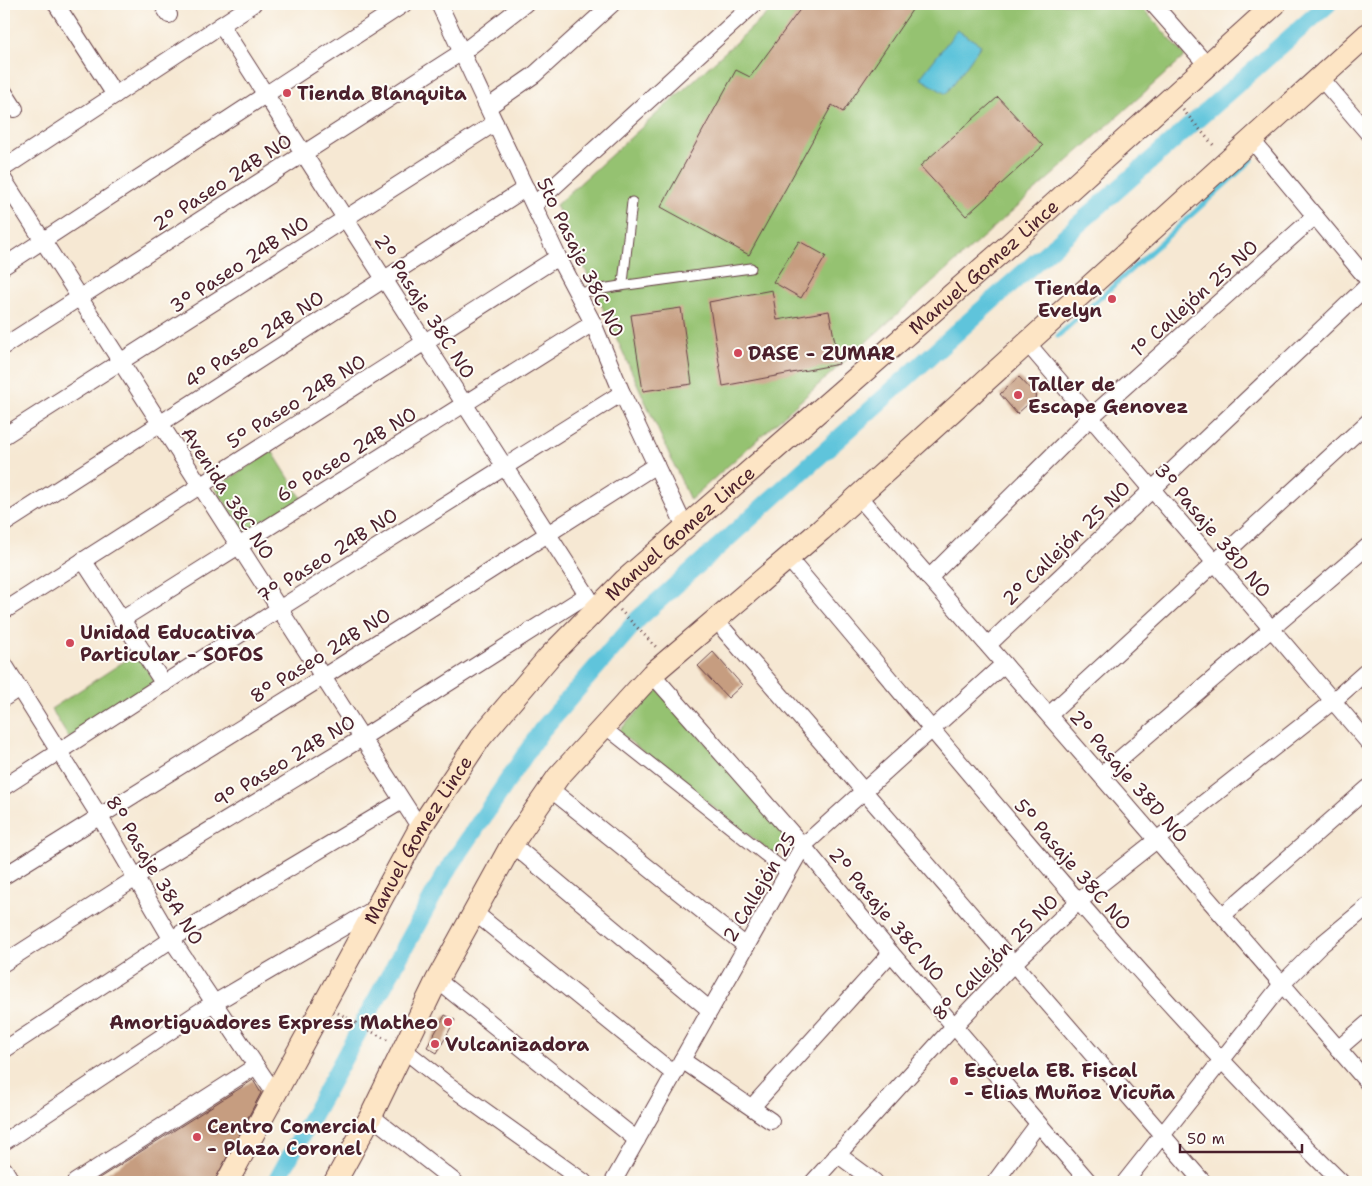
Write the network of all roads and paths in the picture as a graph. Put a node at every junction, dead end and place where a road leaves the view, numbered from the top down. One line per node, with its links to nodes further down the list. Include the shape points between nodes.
1 (56, 4): 17 (street)
2 (253, 4): 10 (street)
3 (404, 4): 16 (street)
4 (439, 4): 12 (street, 5to Pasaje 38C NO)
5 (525, 4): 12 (street, 2° Paseo 24B NO)
6 (612, 4): 18 (street, via 534,76)
7 (754, 4): 30 (street)
8 (1152, 4): 13 (street)
9 (1263, 8): 13 (main road, Manuel Gomez Lince)
10 (220, 25): 16 (street, 2° Pasaje 38C NO); 17 (street)
11 (1368, 34): 14 (main road)
12 (462, 51): 18 (street, 5to Pasaje 38C NO); 25 (street, 2° Paseo 24B NO)
13 (1207, 65): 60 (main road, Manuel Gomez Lince, via 1001,252)
14 (1320, 77): 22 (street); 23 (main road)
15 (4, 92): 19 (street)
16 (265, 94): 25 (street, 2° Pasaje 38C NO); 33 (street)
17 (115, 95): 26 (street)
18 (488, 107): 21 (street, 5to Pasaje 38C NO)
19 (15, 109)
20 (1183, 110): 24 (path)
21 (495, 124): 28 (street, 5to Pasaje 38C NO); 32 (street, 3° Paseo 24B NO)
22 (1368, 133)
23 (1250, 140): 31 (street); 45 (main road)
24 (1215, 147)
25 (303, 153): 32 (street, 2° Pasaje 38C NO); 42 (street, 2° Paseo 24B NO)
26 (4, 168)
27 (4, 180): 33 (street, Avenida 38C NO)
28 (526, 188): 30 (street, 5to Pasaje 38C NO); 37 (street, 4° Paseo 24B NO)
29 (632, 202): 40 (lane, via 626,275)
30 (534, 205): 34 (street, 5to Pasaje 38C NO)
31 (1315, 216): 38 (street); 50 (street, 1° Callejón 25 NO)
32 (346, 219): 37 (street, 2° Pasaje 38C NO); 47 (street, 3° Paseo 24B NO)
33 (43, 241): 35 (street); 42 (street, Avenida 38C NO)
34 (558, 258): 41 (street, 5to Pasaje 38C NO); 44 (street, 5° Paseo 24B NO)
35 (4, 266)
36 (751, 268): 40 (lane)
37 (384, 279): 44 (street, 2° Pasaje 38C NO); 52 (street, 4° Paseo 24B NO)
38 (1368, 280)
39 (1368, 285): 57 (street, 2° Callejón 25 NO)
40 (620, 286): 41 (lane)
41 (578, 293): 43 (street, 5to Pasaje 38C NO)
42 (79, 298): 46 (street, 2° Paseo 24B NO); 47 (street, Avenida 38C NO)
43 (592, 323): 48 (street, 5to Pasaje 38C NO); 49 (street, 6° Paseo 24B NO)
44 (425, 343): 49 (street, 2° Pasaje 38C NO); 56 (street, 5° Paseo 24B NO)
45 (1028, 344): 50 (street, 3° Pasaje 38D NO); 58 (main road)
46 (4, 346)
47 (121, 363): 52 (street, Avenida 38C NO); 53 (street, 3° Paseo 24B NO)
48 (622, 393): 54 (street, 5to Pasaje 38C NO); 55 (street, 7° Paseo 24B NO)
49 (464, 403): 55 (street, 2° Pasaje 38C NO); 62 (street, 6° Paseo 24B NO)
50 (1091, 417): 57 (street, 3° Pasaje 38D NO); 67 (street, 1° Callejón 25 NO)
51 (1368, 422): 66 (street)
52 (160, 424): 56 (street, Avenida 38C NO); 59 (street, 4° Paseo 24B NO)
53 (4, 436)
54 (656, 465): 60 (street, 5to Pasaje 38C NO); 61 (street, 8° Paseo 24B NO)
55 (505, 467): 61 (street, 2° Pasaje 38C NO); 69 (street, 7° Paseo 24B NO)
56 (200, 486): 62 (street, Avenida 38C NO); 65 (street, 5° Paseo 24B NO)
57 (1152, 489): 66 (street, 3° Pasaje 38D NO); 74 (street, 2° Callejón 25 NO)
58 (858, 496): 64 (main road); 67 (street, 2° Pasaje 38D NO)
59 (4, 524)
60 (685, 527): 68 (main road, Manuel Gomez Lince)
61 (548, 534): 68 (street, 2° Pasaje 38C NO); 80 (street, 8° Paseo 24B NO)
62 (238, 545): 69 (street, Avenida 38C NO); 71 (street, 6° Paseo 24B NO)
63 (1368, 546): 72 (street)
64 (788, 558): 79 (main road); 87 (street, 5° Pasaje 38C NO)
65 (83, 560): 70 (street, 5° Paseo 24B NO); 71 (street)
66 (1215, 562): 72 (street, 3° Pasaje 38D NO); 85 (street)
67 (929, 578): 74 (street, 2° Pasaje 38D NO)
68 (599, 602): 75 (path); 88 (street, 9° Paseo 24B NO); 98 (main road, Manuel Gomez Lince, via 480,738)
69 (279, 609): 80 (street, Avenida 38C NO); 81 (street, 7° Paseo 24B NO)
70 (4, 611)
71 (121, 620): 81 (street)
72 (1272, 630): 84 (street, 3° Pasaje 38D NO); 91 (street)
73 (725, 631): 95 (street)
74 (988, 645): 77 (street, 2° Pasaje 38D NO)
75 (657, 648)
76 (4, 664): 82 (street, 8° Pasaje 38A NO)
77 (1004, 664): 85 (street, 2° Pasaje 38D NO); 87 (street, 2 Callejón 25)
78 (1368, 670): 84 (street, 8° Callejón 25 NO)
79 (652, 674): 86 (main road); 101 (street, 2° Pasaje 38C NO)
80 (323, 677): 88 (street, Avenida 38C NO); 97 (street, 8° Paseo 24B NO)
81 (164, 684): 90 (street, 7° Paseo 24B NO)
82 (19, 688): 83 (street); 90 (street, 8° Pasaje 38A NO)
83 (4, 698)
84 (1333, 701): 89 (street, 3° Pasaje 38D NO); 99 (street, 8° Callejón 25 NO)
85 (1049, 715): 91 (street, 2° Pasaje 38D NO)
86 (604, 727): 93 (main road); 102 (street)
87 (933, 730): 95 (street, 2 Callejón 25); 105 (street, 5° Pasaje 38C NO)
88 (362, 738): 96 (street, Avenida 38C NO); 104 (street, 9° Paseo 24B NO, via 149,867)
89 (1368, 742)
90 (59, 752): 92 (street, 7° Paseo 24B NO); 97 (street, 8° Pasaje 38A NO)
91 (1101, 775): 99 (street, 2° Pasaje 38D NO)
92 (4, 787)
93 (549, 788): 100 (main road); 111 (street)
94 (1368, 788): 109 (street)
95 (864, 790): 101 (street, 2 Callejón 25); 114 (street)
96 (402, 801): 98 (street, Avenida 38C NO); 110 (street)
97 (100, 817): 103 (street, 8° Paseo 24B NO); 104 (street, 8° Pasaje 38A NO)
98 (420, 828): 107 (main road, Manuel Gomez Lince)
99 (1157, 839): 105 (street, 8° Callejón 25 NO); 109 (street, 2° Pasaje 38D NO)
100 (512, 844): 108 (main road); 118 (street)
101 (803, 846): 102 (street, 2 Callejón 25); 112 (street, 2° Pasaje 38C NO)
102 (788, 873): 111 (street, 2 Callejón 25)
103 (4, 876)
104 (136, 878): 110 (street, 8° Pasaje 38A NO); 113 (street, 9° Paseo 24B NO)
105 (1078, 902): 114 (street, 8° Callejón 25 NO); 125 (street, 5° Pasaje 38C NO)
106 (1368, 906): 116 (street, via 1322,944)
107 (376, 908): 117 (street); 129 (main road, Manuel Gomez Lince)
108 (474, 912): 115 (main road); 127 (street)
109 (1223, 915): 116 (street, 2° Pasaje 38D NO)
110 (172, 940): 117 (street, 8° Pasaje 38A NO); 124 (street)
111 (746, 946): 118 (street, 2 Callejón 25)
112 (891, 953): 121 (street, 2° Pasaje 38C NO); 130 (street)
113 (4, 964)
114 (1013, 964): 121 (street, 8° Callejón 25 NO); 134 (street)
115 (437, 980): 122 (main road); 135 (street)
116 (1282, 984): 123 (street, 2° Pasaje 38D NO); 125 (street)
117 (215, 1002): 126 (street, 8° Pasaje 38A NO); 136 (street)
118 (710, 1010): 127 (street, 2 Callejón 25)
119 (342, 1016): 122 (path)
120 (1368, 1023): 123 (street)
121 (955, 1025): 133 (street, 2° Pasaje 38C NO); 137 (street, 8° Callejón 25 NO)
122 (394, 1044): 131 (main road); 144 (street)
123 (1338, 1049): 128 (street, 2° Pasaje 38D NO)
124 (4, 1050)
125 (1221, 1061): 134 (street); 152 (street, 5° Pasaje 38C NO)
126 (256, 1066): 129 (street, 8° Pasaje 38A NO); 140 (street)
127 (678, 1066): 130 (street); 135 (street, 2 Callejón 25)
128 (1368, 1083)
129 (275, 1094): 141 (main road, Manuel Gomez Lince)
130 (752, 1107): 132 (street)
131 (371, 1116): 142 (main road); 143 (street)
132 (771, 1121)
133 (1038, 1124): 148 (street); 149 (street, 2° Pasaje 38C NO)
134 (1160, 1135): 150 (street); 151 (street)
135 (637, 1140): 145 (street, 2 Callejón 25)
136 (4, 1142)
137 (836, 1154): 146 (street, 8° Callejón 25 NO); 147 (street)
138 (4, 1169): 139 (street)
139 (12, 1182)
140 (75, 1182)
141 (227, 1182)
142 (335, 1182)
143 (455, 1182)
144 (584, 1182)
145 (613, 1182)
146 (813, 1182)
147 (875, 1182)
148 (995, 1182)
149 (1089, 1182)
150 (1125, 1182)
151 (1204, 1182)
152 (1342, 1182)

